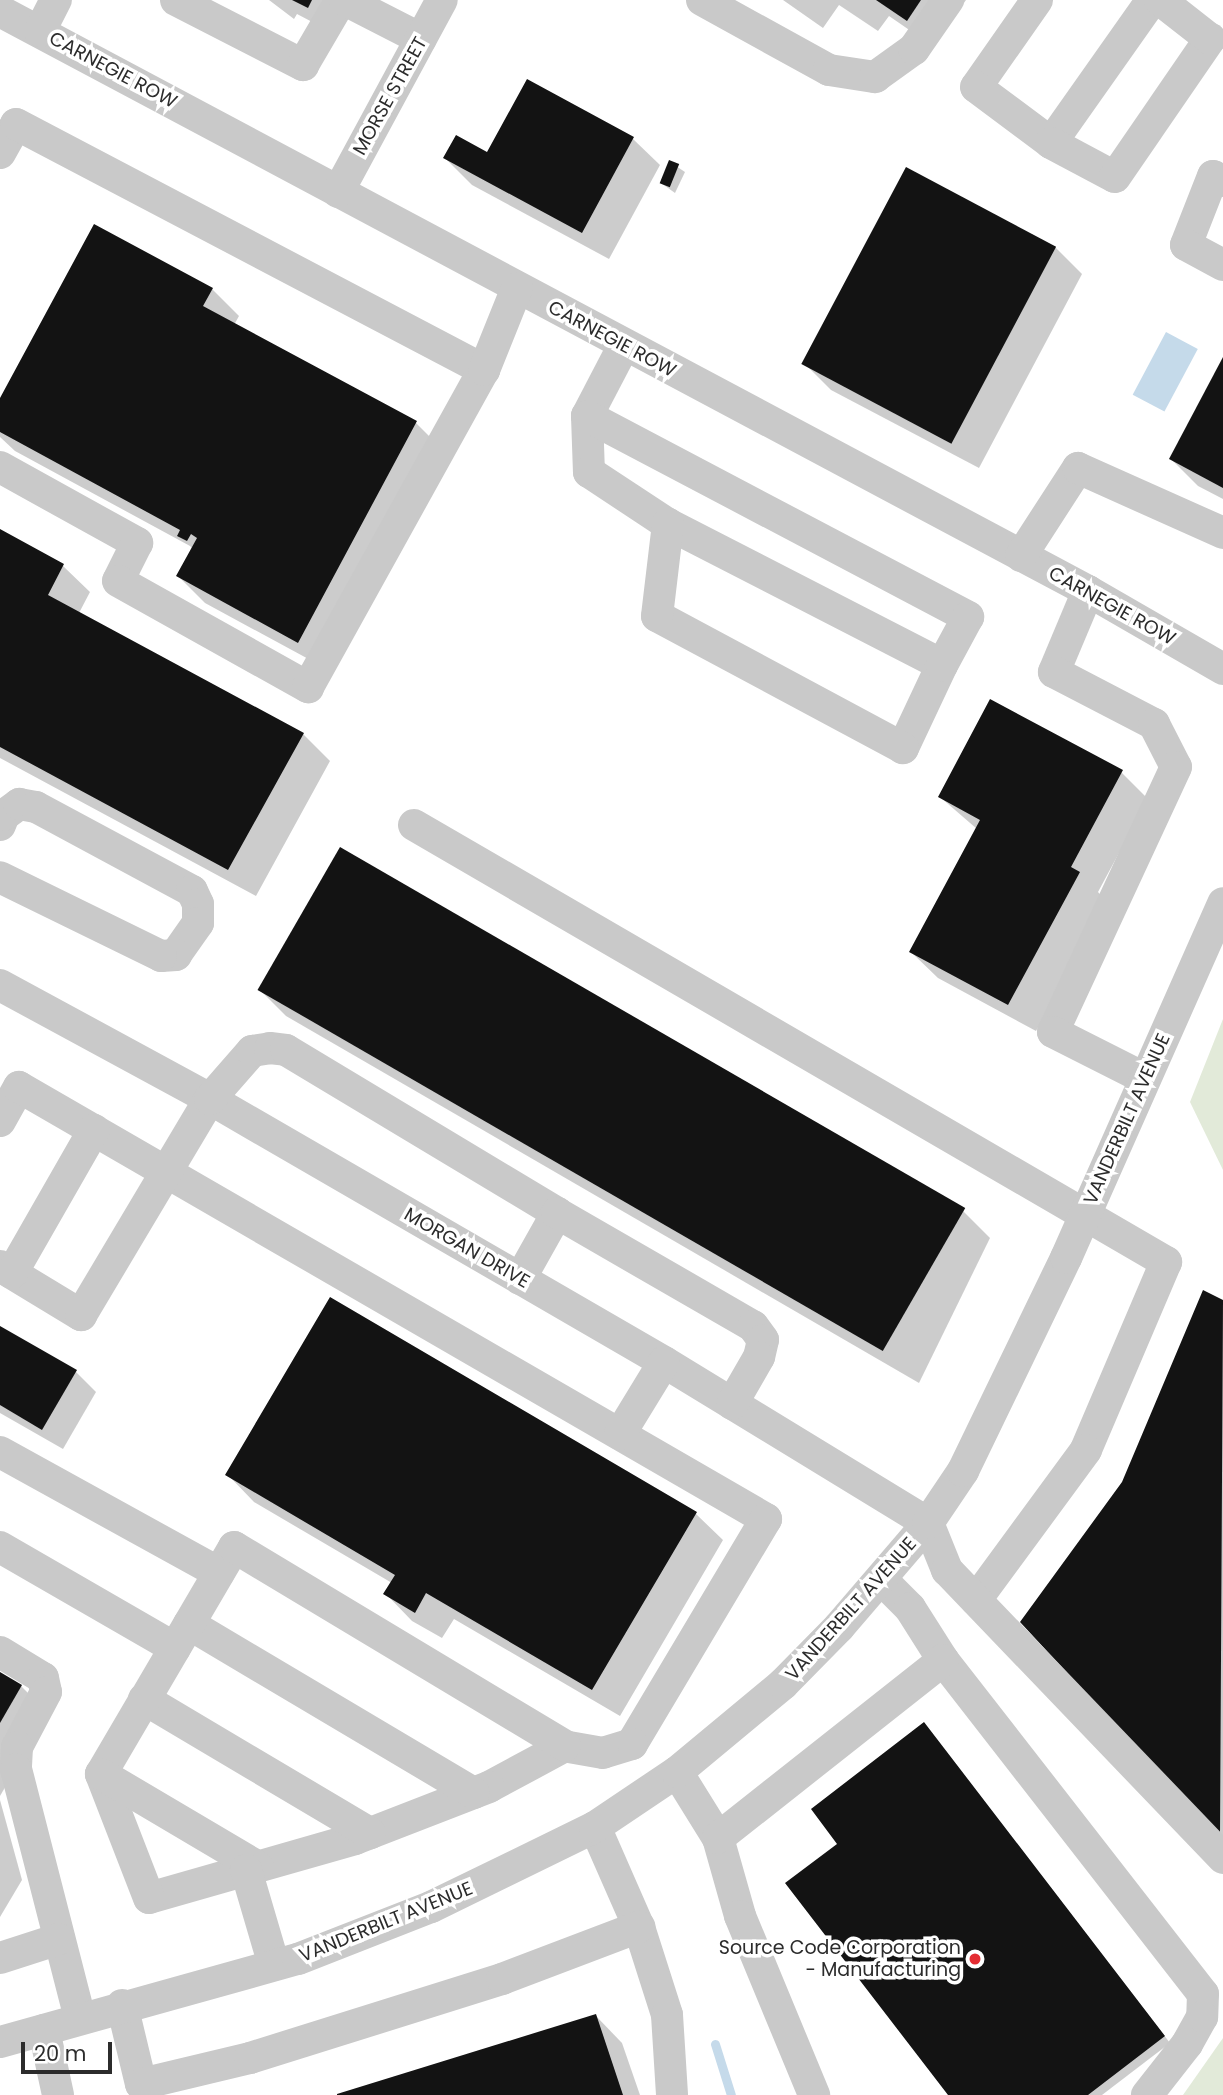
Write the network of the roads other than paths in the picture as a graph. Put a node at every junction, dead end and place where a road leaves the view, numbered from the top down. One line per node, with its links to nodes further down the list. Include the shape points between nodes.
1 (56, 0): 11 (street)
2 (176, 0): 3 (street, via 303,65)
3 (343, 0): 12 (street)
4 (442, 0): 12 (street, MORSE STREET)
5 (702, 0): 6 (street, via 829,70 876,77 914,49)
6 (948, 0)
7 (1037, 0): 13 (street, via 976,88)
8 (1152, 0): 13 (street)
9 (1160, 0): 13 (street, via 1210,39 1115,177)
10 (0, 11): 11 (street, CARNEGIE ROW)
11 (40, 31): 16 (street, CARNEGIE ROW)
12 (421, 39): 16 (street, MORSE STREET)
13 (1051, 142)
14 (0, 153): 20 (street, via 16,124)
15 (1223, 181): 17 (street, via 1213,176 1185,245)
16 (338, 192): 18 (street, CARNEGIE ROW)
17 (1223, 265)
18 (517, 288): 19 (street, CARNEGIE ROW); 20 (street)
19 (624, 345): 21 (street); 25 (street, CARNEGIE ROW)
20 (484, 370): 22 (street, via 308,687 118,582 137,543)
21 (587, 416): 23 (street, via 589,472); 27 (street, via 968,617)
22 (0, 467)
23 (668, 524): 27 (street); 27 (street, via 657,616 903,748)
24 (1223, 533): 25 (street, via 1078,468)
25 (1021, 556): 26 (street, CARNEGIE ROW)
26 (1088, 591): 28 (street, CARNEGIE ROW); 34 (street, via 1054,671 1154,724 1176,767 1054,1032)
27 (942, 665)
28 (1223, 669)
29 (0, 825): 31 (street, via 4,815 19,804 36,807 191,891 198,904 198,923 176,955 161,956)
30 (414, 825): 40 (street)
31 (0, 877)
32 (1223, 903): 34 (street, VANDERBILT AVENUE)
33 (0, 985): 35 (street, MORGAN DRIVE)
34 (1144, 1078): 40 (street, VANDERBILT AVENUE)
35 (210, 1099): 38 (street); 39 (street, via 252,1051 286,1050); 42 (street, MORGAN DRIVE)
36 (0, 1121): 37 (street, via 19,1087)
37 (94, 1130): 38 (street); 41 (street)
38 (164, 1171): 41 (street, via 81,1315); 45 (street)
39 (557, 1213): 42 (street); 44 (street, via 753,1326 763,1340 759,1357)
40 (1085, 1213): 47 (street, VANDERBILT AVENUE, via 970,1458); 51 (street, via 1166,1262 1086,1450)
41 (6, 1269)
42 (520, 1279): 43 (street, MORGAN DRIVE)
43 (664, 1362): 44 (street, MORGAN DRIVE); 45 (street)
44 (732, 1404): 47 (street, MORGAN DRIVE)
45 (620, 1434): 56 (street, via 766,1518)
46 (0, 1452): 49 (street)
47 (929, 1523): 50 (street, VANDERBILT AVENUE); 51 (street, via 947,1570)
48 (0, 1547): 52 (street)
49 (219, 1573): 52 (street); 57 (street, via 234,1547)
50 (881, 1579): 54 (street, via 910,1608); 59 (street, VANDERBILT AVENUE, via 783,1684)
51 (976, 1600): 64 (street)
52 (182, 1636): 55 (street); 60 (street)
53 (0, 1652): 67 (street, via 43,1678 46,1692 17,1747 16,1769)
54 (943, 1660): 63 (street); 77 (street, via 1203,1994 1202,2017 1187,2044)
55 (144, 1699): 58 (street); 62 (street)
56 (632, 1744): 57 (street, via 603,1753); 59 (street)
57 (565, 1746): 60 (street)
58 (101, 1774): 65 (street); 65 (street, via 149,1898)
59 (668, 1778): 61 (street, VANDERBILT AVENUE); 63 (street)
60 (474, 1793): 62 (street)
61 (595, 1827): 66 (street); 69 (street, VANDERBILT AVENUE, via 431,1907)
62 (370, 1833): 65 (street)
63 (718, 1838): 76 (street, via 740,1916)
64 (1223, 1858)
65 (252, 1868): 69 (street)
66 (639, 1927): 70 (street, via 502,1979 250,2057 141,2084); 75 (street, via 667,2015)
67 (59, 1939): 68 (street); 71 (street)
68 (0, 1958)
69 (274, 1965): 70 (street, VANDERBILT AVENUE)
70 (122, 2005): 71 (street, VANDERBILT AVENUE)
71 (80, 2018): 72 (street, VANDERBILT AVENUE)
72 (44, 2030): 73 (street, VANDERBILT AVENUE); 74 (street)
73 (0, 2042)
74 (58, 2095)
75 (672, 2095)
76 (814, 2095)
77 (1146, 2095)

